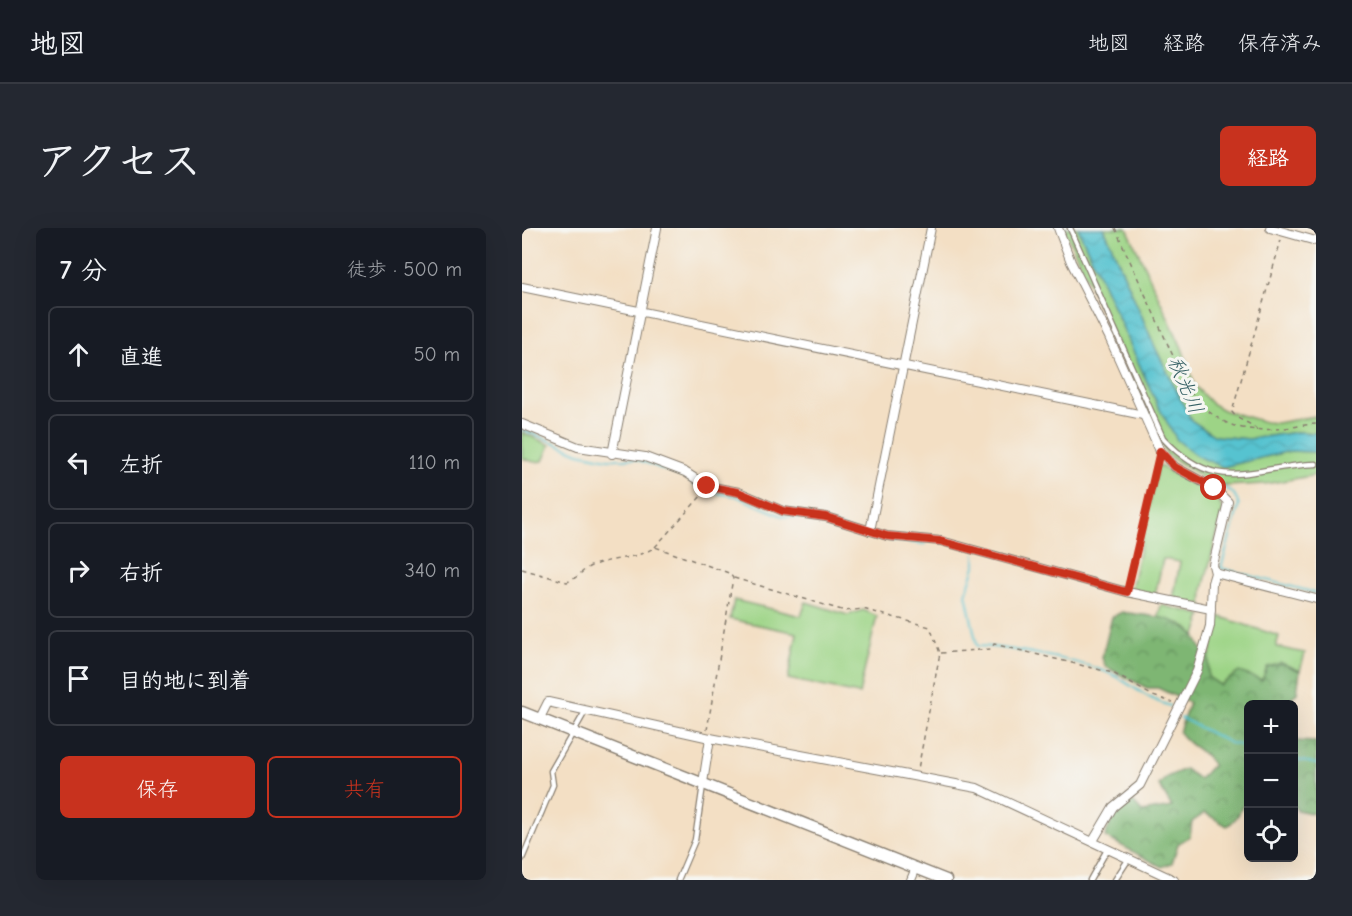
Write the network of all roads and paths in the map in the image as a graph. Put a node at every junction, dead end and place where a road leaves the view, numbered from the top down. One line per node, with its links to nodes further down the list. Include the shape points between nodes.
1 (657, 228): 10 (street)
2 (931, 228): 11 (street)
3 (1058, 228): 12 (street)
4 (1070, 228): 18 (lane, via 1163,438 1174,449 1217,474)
5 (1115, 228): 15 (path, via 1188,389 1219,420 1240,429)
6 (1270, 228): 7 (street)
7 (1284, 232): 8 (street); 15 (path, via 1232,412)
8 (1316, 241)
9 (522, 287): 10 (street)
10 (640, 312): 11 (street); 17 (street)
11 (903, 366): 12 (street); 20 (street)
12 (1143, 415): 16 (street)
13 (522, 424): 17 (street, via 578,447)
14 (1316, 424): 15 (path)
15 (1257, 430)
16 (1160, 451): 23 (street, via 1175,467 1214,488 1228,502 1213,565); 25 (path)
17 (612, 454): 19 (street, via 645,458 685,472)
18 (1316, 464)
19 (707, 486): 20 (street, via 738,492 783,511 826,517); 21 (path)
20 (870, 531): 25 (street, via 940,541)
21 (655, 547): 22 (path, via 642,556 626,556 591,566 567,582); 24 (path, via 729,573)
22 (522, 569)
23 (1215, 573): 26 (street); 27 (street)
24 (733, 578): 28 (path, via 845,611 862,609 930,627); 34 (path)
25 (1127, 592): 27 (street)
26 (1316, 599)
27 (1211, 609): 29 (street, via 1206,643)
28 (940, 653): 29 (path, via 991,649 994,644 1113,673 1153,696); 35 (path)
29 (1181, 705): 37 (street, via 1140,785 1113,807)
30 (586, 710): 32 (street, via 548,702); 33 (lane); 34 (street)
31 (522, 712): 32 (street)
32 (540, 718): 33 (street)
33 (573, 732): 36 (street); 40 (lane, via 551,771 553,785)
34 (708, 738): 35 (street); 36 (street)
35 (917, 777): 37 (street, via 977,788)
36 (703, 783): 41 (street); 42 (lane, via 695,840)
37 (1093, 841): 38 (street)
38 (1108, 848): 39 (street); 45 (lane)
39 (1130, 857): 46 (lane); 47 (street)
40 (522, 859)
41 (915, 868): 43 (street); 44 (street)
42 (678, 880)
43 (911, 880)
44 (946, 880)
45 (1090, 880)
46 (1115, 880)
47 (1174, 880)

